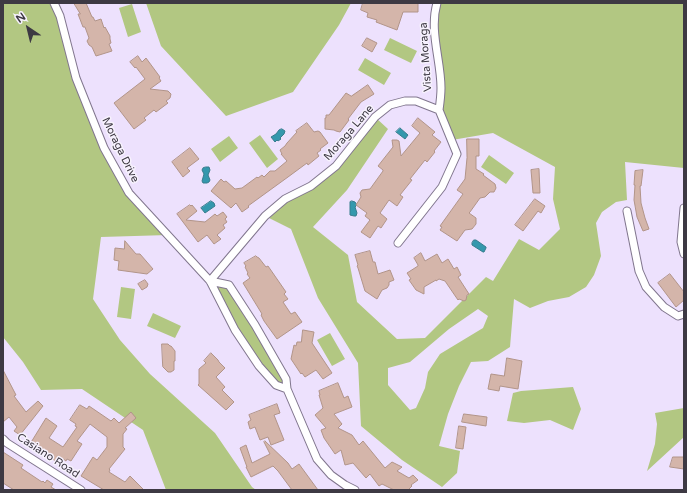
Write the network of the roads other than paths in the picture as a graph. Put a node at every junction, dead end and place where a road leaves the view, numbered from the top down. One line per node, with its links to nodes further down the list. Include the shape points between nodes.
1 (54, 3): 8 (street, Moraga Drive, via 60,16 76,78 104,148 129,193)
2 (437, 3): 3 (street, Vista Moraga, via 434,14 441,88)
3 (439, 110): 6 (street, via 457,154 442,187); 8 (street, Moraga Lane, via 416,101 405,101 390,105 375,116 336,166 311,186 285,199 265,216)
4 (684, 208): 7 (street, via 681,242)
5 (627, 211): 9 (street, via 639,271 646,286 664,307 678,316)
6 (398, 243)
7 (684, 254)
8 (210, 281): 10 (street, Moraga Drive, via 235,330 259,366 276,385); 10 (street, via 229,285 286,379)
9 (684, 314)
10 (287, 389): 13 (street, via 317,459 331,475)
11 (3, 439): 12 (street, Casiano Road)
12 (81, 490)
13 (355, 490)

